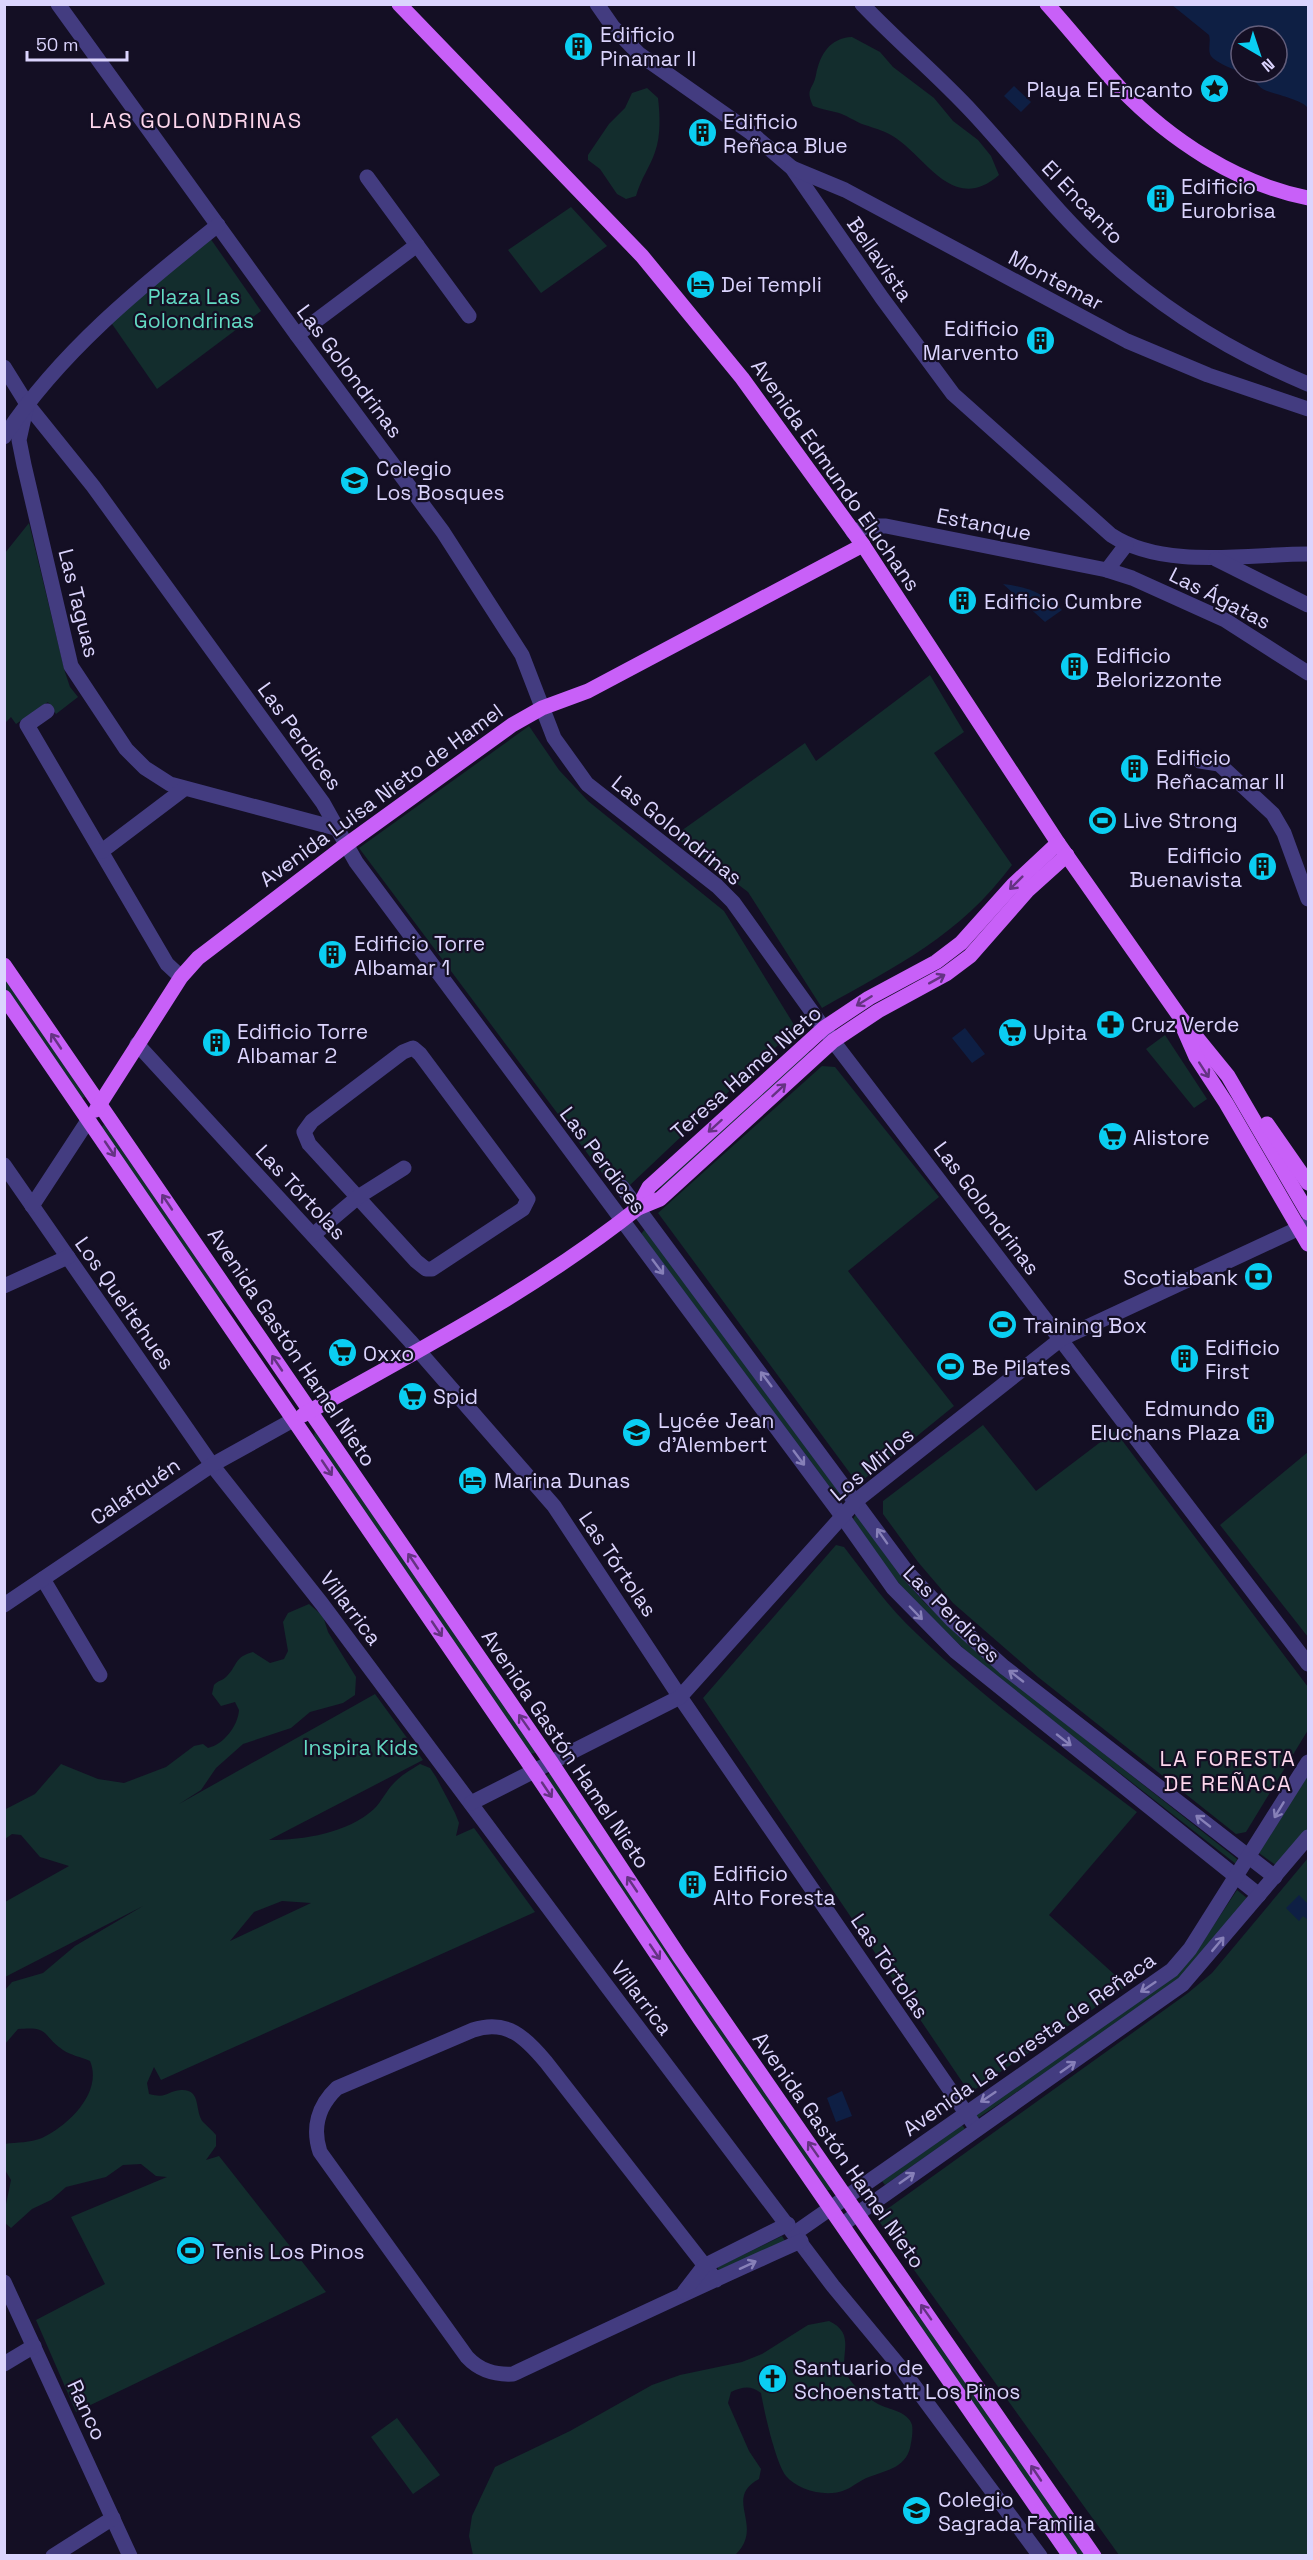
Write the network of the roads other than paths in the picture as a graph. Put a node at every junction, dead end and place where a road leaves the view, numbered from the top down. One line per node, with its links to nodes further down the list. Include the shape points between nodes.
1 (58, 4): 9 (street, Las Golondrinas)
2 (399, 4): 18 (main road, Avenida Edmundo Eluchans, via 668,285 742,378)
3 (597, 4): 6 (street, Bellavista, via 639,54 750,132)
4 (862, 4): 14 (street, El Encanto, via 971,111 1101,253 1154,298 1208,334)
5 (1047, 4): 8 (main road, via 1121,88 1190,146 1251,181)
6 (792, 168): 16 (street, Montemar, via 844,190 1127,341 1208,375); 20 (street, Bellavista, via 953,394)
7 (367, 177): 10 (street)
8 (1308, 198)
9 (218, 225): 12 (street, Las Golondrinas); 15 (street, via 119,308)
10 (417, 245): 11 (street); 12 (street)
11 (469, 316)
12 (297, 335): 26 (street, Las Golondrinas, via 444,532 522,655)
13 (4, 366): 15 (street, Las Perdices)
14 (1308, 384)
15 (27, 404): 17 (street); 29 (street, Las Taguas, via 19,440 71,666 135,759 157,777); 30 (street, Las Perdices, via 100,496)
16 (1308, 409)
17 (4, 437)
18 (853, 531): 19 (main road, Avenida Edmundo Eluchans); 23 (street, Estanque, via 886,526)
19 (863, 545): 26 (main road, Avenida Luisa Nieto de Hamel, via 588,691); 32 (main road, Avenida Edmundo Eluchans)
20 (1126, 545): 22 (street, Bellavista); 23 (street)
21 (1308, 554): 22 (street, Bellavista)
22 (1216, 559): 24 (street)
23 (1107, 570): 25 (street, Las Ágatas, via 1225,620)
24 (1308, 606)
25 (1308, 673)
26 (542, 708): 31 (main road, Avenida Luisa Nieto de Hamel, via 495,736); 39 (street, Las Golondrinas, via 562,752 582,780 725,894)
27 (47, 711): 33 (street, via 27,725)
28 (1200, 761): 34 (street, via 1213,761 1224,767 1273,814 1284,832)
29 (184, 789): 30 (street, Las Taguas); 33 (street)
30 (339, 829): 31 (street, Las Perdices)
31 (345, 845): 36 (main road, Avenida Luisa Nieto de Hamel, via 207,950); 54 (street, Las Perdices)
32 (1063, 849): 38 (main road, Avenida Edmundo Eluchans); 39 (main road, Teresa Hamel Nieto, one-way to 39, via 1013,885 961,943 936,962); 40 (main road, Teresa Hamel Nieto, one-way to 32, via 958,965 981,945)
33 (102, 851): 36 (street, via 167,964)
34 (1308, 899)
35 (4, 965): 43 (main road, Avenida Gastón Hamel Nieto, one-way to 35)
36 (181, 977): 41 (main road, Avenida Luisa Nieto de Hamel)
37 (4, 997): 44 (main road, Avenida Gastón Hamel Nieto)
38 (1180, 1017): 42 (main road, Avenida Edmundo Eluchans); 55 (main road, Avenida Edmundo Eluchans, one-way to 55, via 1196,1057)
39 (824, 1028): 40 (street, Las Golondrinas); 52 (main road, Teresa Hamel Nieto, one-way to 52, via 649,1187)
40 (833, 1041): 52 (main road, Teresa Hamel Nieto, one-way to 40, via 660,1199); 60 (street, Las Golondrinas)
41 (137, 1044): 43 (main road, Avenida Luisa Nieto de Hamel); 56 (street, Las Tórtolas)
42 (1239, 1093): 48 (main road, via 1265,1121); 53 (main road, Avenida Edmundo Eluchans)
43 (99, 1104): 44 (main road, Avenida Luisa Nieto de Hamel); 62 (main road, Avenida Gastón Hamel Nieto, one-way to 43)
44 (89, 1119): 51 (street, Avenida Luisa Nieto de Hamel); 63 (main road, Avenida Gastón Hamel Nieto, one-way to 63)
45 (4, 1165): 47 (street, Los Queltehues)
46 (404, 1168): 50 (street)
47 (9, 1179): 51 (street, Los Queltehues)
48 (1308, 1183)
49 (622, 1187): 52 (street, Las Perdices)
50 (358, 1197): 50 (street, via 426,1269 439,1266 523,1209 528,1199 413,1048 312,1121 304,1132 309,1144); 56 (street)
51 (32, 1206): 58 (street, Los Queltehues)
52 (638, 1208): 54 (main road, Teresa Hamel Nieto); 65 (street, Las Perdices, one-way to 52)
53 (1308, 1213)
54 (622, 1221): 61 (main road, Teresa Hamel Nieto); 66 (street, Las Perdices, one-way to 66)
55 (1304, 1227): 57 (main road, Avenida Edmundo Eluchans); 60 (street, Los Mirlos)
56 (313, 1235): 61 (street, Las Tórtolas)
57 (1308, 1244)
58 (68, 1257): 59 (street); 64 (street, Los Queltehues)
59 (4, 1286)
60 (1061, 1339): 65 (street, Los Mirlos); 69 (street, Las Golondrinas)
61 (420, 1352): 62 (main road, Teresa Hamel Nieto); 71 (street, Las Tórtolas, via 554,1506)
62 (310, 1411): 63 (main road, Teresa Hamel Nieto); 72 (main road, Avenida Gastón Hamel Nieto, one-way to 62)
63 (293, 1420): 64 (street, Calafquén); 74 (main road, Avenida Gastón Hamel Nieto, one-way to 74)
64 (212, 1465): 67 (street, Calafquén); 75 (street, Villarrica)
65 (857, 1500): 66 (street, Los Mirlos); 77 (street, Las Perdices, one-way to 65, via 978,1644 907,1572)
66 (842, 1516): 71 (street, Los Mirlos); 78 (street, Las Perdices, one-way to 78, via 893,1588 956,1652)
67 (43, 1579): 68 (street, Calafquén); 70 (street)
68 (4, 1605)
69 (1308, 1664)
70 (100, 1675)
71 (680, 1697): 72 (street, Los Mirlos); 81 (street, Las Tórtolas)
72 (551, 1762): 74 (street, Los Mirlos); 83 (main road, Avenida Gastón Hamel Nieto, one-way to 72, via 679,1956)
73 (1308, 1762): 77 (street, Avenida La Foresta de Reñaca, one-way to 77)
74 (534, 1771): 75 (street, Los Mirlos); 84 (main road, Avenida Gastón Hamel Nieto, one-way to 84)
75 (471, 1803): 87 (street, Villarrica)
76 (1308, 1837): 79 (street, Avenida La Foresta de Reñaca)
77 (1250, 1857): 78 (street, Avenida La Foresta de Reñaca); 79 (street, Las Perdices)
78 (1237, 1877): 80 (street, Las Perdices); 81 (street, Avenida La Foresta de Reñaca, one-way to 81, via 1172,1970)
79 (1275, 1877): 80 (street, Avenida La Foresta de Reñaca)
80 (1259, 1895): 82 (street, Avenida La Foresta de Reñaca, one-way to 80, via 1170,1995 1192,1975)
81 (966, 2112): 82 (street, Las Tórtolas); 83 (street, Avenida La Foresta de Reñaca)
82 (977, 2129): 85 (street, Avenida La Foresta de Reñaca, one-way to 82)
83 (847, 2197): 84 (street, Avenida La Foresta de Reñaca); 85 (main road, Avenida Gastón Hamel Nieto)
84 (831, 2208): 86 (main road, Avenida Gastón Hamel Nieto); 87 (street, Avenida La Foresta de Reñaca)
85 (858, 2213): 86 (street, Avenida La Foresta de Reñaca); 100 (main road, Avenida Gastón Hamel Nieto, one-way to 85)
86 (843, 2224): 99 (main road, Avenida Gastón Hamel Nieto)
87 (794, 2233): 88 (street); 89 (street, one-way to 87); 98 (street, Villarrica, via 901,2368)
88 (704, 2266): 89 (street); 91 (street); 91 (street, via 534,2047 510,2029 491,2026 472,2030 337,2088 322,2107 316,2132 320,2152 467,2357 484,2370 513,2374)
89 (716, 2280): 91 (street)
90 (4, 2282): 92 (street, Ranco)
91 (680, 2297)
92 (34, 2346): 93 (street); 94 (street, Ranco)
93 (4, 2364)
94 (115, 2522): 95 (street); 96 (street); 97 (street, Ranco)
95 (53, 2556)
96 (72, 2556)
97 (130, 2556)
98 (1040, 2556)
99 (1070, 2556)
100 (1094, 2556)

